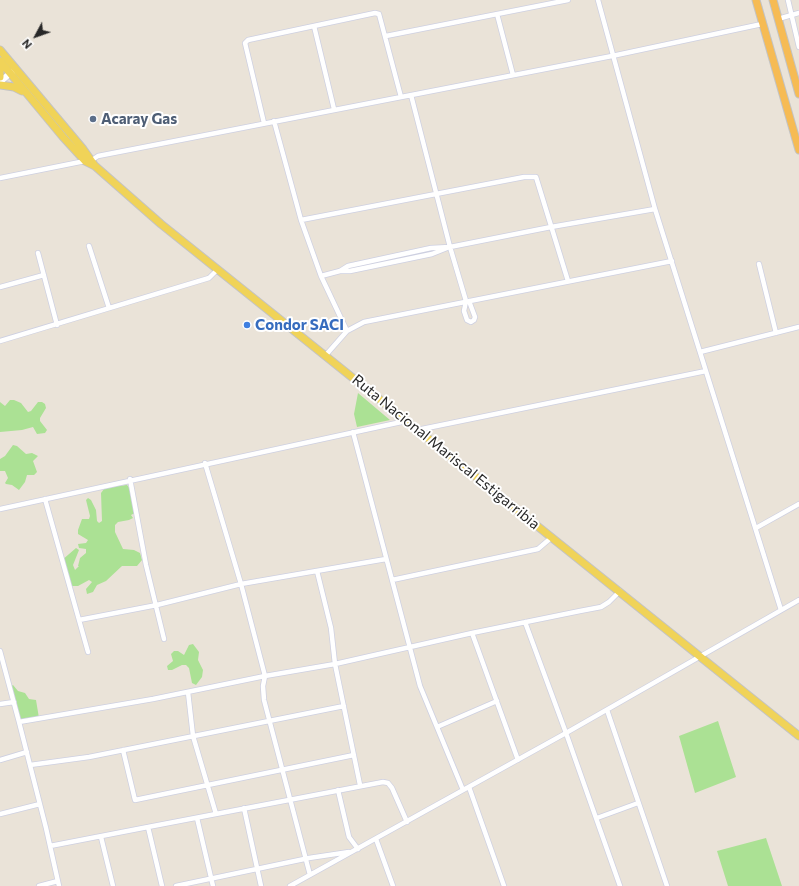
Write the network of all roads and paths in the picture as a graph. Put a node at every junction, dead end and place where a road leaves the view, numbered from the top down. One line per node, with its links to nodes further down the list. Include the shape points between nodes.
1 (568, 0): 7 (street)
2 (598, 0): 15 (street)
3 (756, 0): 10 (highway)
4 (773, 0): 9 (highway)
5 (788, 0): 8 (street)
6 (799, 13): 8 (street)
7 (497, 14): 12 (street); 19 (street)
8 (793, 15): 9 (street); 13 (street)
9 (778, 19): 23 (highway)
10 (762, 24): 15 (street); 29 (highway)
11 (314, 26): 12 (street, via 375,13 379,14); 26 (street); 28 (street, via 248,40 245,43)
12 (386, 36): 24 (street)
13 (799, 47)
14 (0, 50): 17 (main road, Ruta Nacional Mariscal Estigarribia)
15 (612, 56): 19 (street); 33 (street)
16 (0, 62): 18 (main road, Ruta Nacional Mariscal Estigarribia); 20 (main road)
17 (16, 69): 18 (main road); 30 (main road, Ruta Nacional Mariscal Estigarribia)
18 (10, 74): 21 (main road); 25 (main road, Ruta Nacional Mariscal Estigarribia)
19 (513, 75): 22 (street)
20 (0, 77)
21 (0, 83): 25 (main road, via 14,87)
22 (411, 94): 24 (street); 32 (street)
23 (799, 94)
24 (401, 96): 26 (street)
25 (31, 99): 30 (main road, Ruta Nacional Mariscal Estigarribia)
26 (334, 109): 27 (street)
27 (274, 122): 28 (street); 34 (street)
28 (264, 123): 30 (street, via 98,156)
29 (799, 150)
30 (90, 162): 31 (street); 41 (main road, Ruta Nacional Mariscal Estigarribia)
31 (0, 178)
32 (436, 194): 34 (street); 35 (street, via 524,177 536,177); 37 (street)
33 (655, 209): 35 (street); 39 (street)
34 (301, 220): 43 (street)
35 (551, 227): 37 (street); 44 (street)
36 (89, 246): 47 (street)
37 (450, 247): 43 (street, via 432,254); 46 (street)
38 (38, 254): 42 (street)
39 (672, 261): 44 (street); 53 (street)
40 (759, 264): 51 (street)
41 (217, 270): 47 (street, via 209,278); 54 (main road, Ruta Nacional Mariscal Estigarribia)
42 (44, 275): 45 (street); 48 (street)
43 (321, 276): 50 (street)
44 (568, 281): 46 (street)
45 (0, 287)
46 (468, 301): 50 (street, via 364,322)
47 (109, 308): 48 (street)
48 (57, 325): 52 (street)
49 (799, 327): 51 (street)
50 (347, 331): 54 (street)
51 (776, 333): 53 (street)
52 (0, 341)
53 (700, 352): 55 (street)
54 (325, 356): 56 (main road, Ruta Nacional Mariscal Estigarribia)
55 (706, 371): 57 (street); 64 (street)
56 (406, 421): 57 (main road, Ruta Nacional Mariscal Estigarribia); 58 (street)
57 (417, 430): 65 (main road, Ruta Nacional Mariscal Estigarribia)
58 (353, 432): 59 (street); 66 (street)
59 (205, 463): 60 (street); 69 (street)
60 (130, 480): 61 (street); 72 (street, via 146,565)
61 (45, 499): 63 (street); 74 (street)
62 (799, 504): 64 (street)
63 (0, 509)
64 (756, 528): 73 (street)
65 (552, 537): 68 (street, via 538,549); 70 (main road, Ruta Nacional Mariscal Estigarribia)
66 (386, 559): 67 (street); 68 (street)
67 (317, 571): 69 (street); 82 (street, via 331,628)
68 (392, 580): 78 (street)
69 (241, 584): 72 (street); 83 (street)
70 (620, 591): 75 (street, via 601,607); 81 (main road, Ruta Nacional Mariscal Estigarribia)
71 (799, 600): 73 (street)
72 (157, 605): 74 (street); 77 (street)
73 (781, 610): 81 (street)
74 (79, 620): 80 (street)
75 (524, 622): 76 (street); 93 (street)
76 (472, 633): 78 (street); 86 (street)
77 (164, 639)
78 (409, 647): 82 (street); 92 (street, via 420,686)
79 (0, 651): 85 (street)
80 (88, 652)
81 (701, 657): 89 (street); 95 (main road, Ruta Nacional Mariscal Estigarribia)
82 (335, 664): 83 (street); 88 (street)
83 (265, 676): 84 (street); 90 (street, via 263,686)
84 (188, 692): 91 (street); 94 (street)
85 (14, 702): 87 (street); 91 (street)
86 (497, 702): 92 (street); 100 (street)
87 (0, 704)
88 (344, 706): 90 (street); 98 (street)
89 (607, 710): 93 (street); 109 (street)
90 (270, 721): 94 (street); 102 (street)
91 (19, 722): 97 (street)
92 (437, 727): 107 (street)
93 (566, 733): 100 (street); 115 (street)
94 (193, 736): 96 (street); 103 (street)
95 (799, 736)
96 (123, 750): 101 (street); 103 (street, via 135,800)
97 (27, 752): 99 (street); 101 (street)
98 (354, 755): 102 (street); 104 (street)
99 (0, 760)
100 (518, 760): 105 (street)
101 (30, 765): 110 (street)
102 (282, 770): 103 (street); 108 (street)
103 (208, 784): 113 (street)
104 (360, 785): 106 (street); 116 (street, via 388,783)
105 (469, 787): 107 (street); 136 (street)
106 (338, 790): 108 (street); 121 (street, via 349,837)
107 (463, 790): 116 (street)
108 (290, 799): 111 (street); 123 (street)
109 (638, 803): 115 (street); 138 (street)
110 (40, 804): 112 (street); 120 (street)
111 (244, 808): 113 (street); 124 (street)
112 (0, 814)
113 (216, 814): 114 (street)
114 (197, 818): 117 (street); 126 (street)
115 (597, 818): 137 (street)
116 (407, 822): 119 (street)
117 (148, 827): 118 (street); 130 (street)
118 (101, 837): 120 (street); 129 (street)
119 (376, 839): 121 (street); 135 (street)
120 (50, 846): 127 (street)
121 (358, 849): 122 (street)
122 (352, 852): 123 (street); 125 (street)
123 (305, 859): 124 (street); 125 (street)
124 (258, 869): 126 (street); 133 (street)
125 (310, 875): 134 (street)
126 (212, 879): 131 (street); 132 (street)
127 (58, 883): 128 (street)
128 (40, 886)
129 (113, 886)
130 (162, 886)
131 (176, 886)
132 (213, 886)
133 (261, 886)
134 (290, 886)
135 (393, 886)
136 (504, 886)
137 (620, 886)
138 (667, 886)

